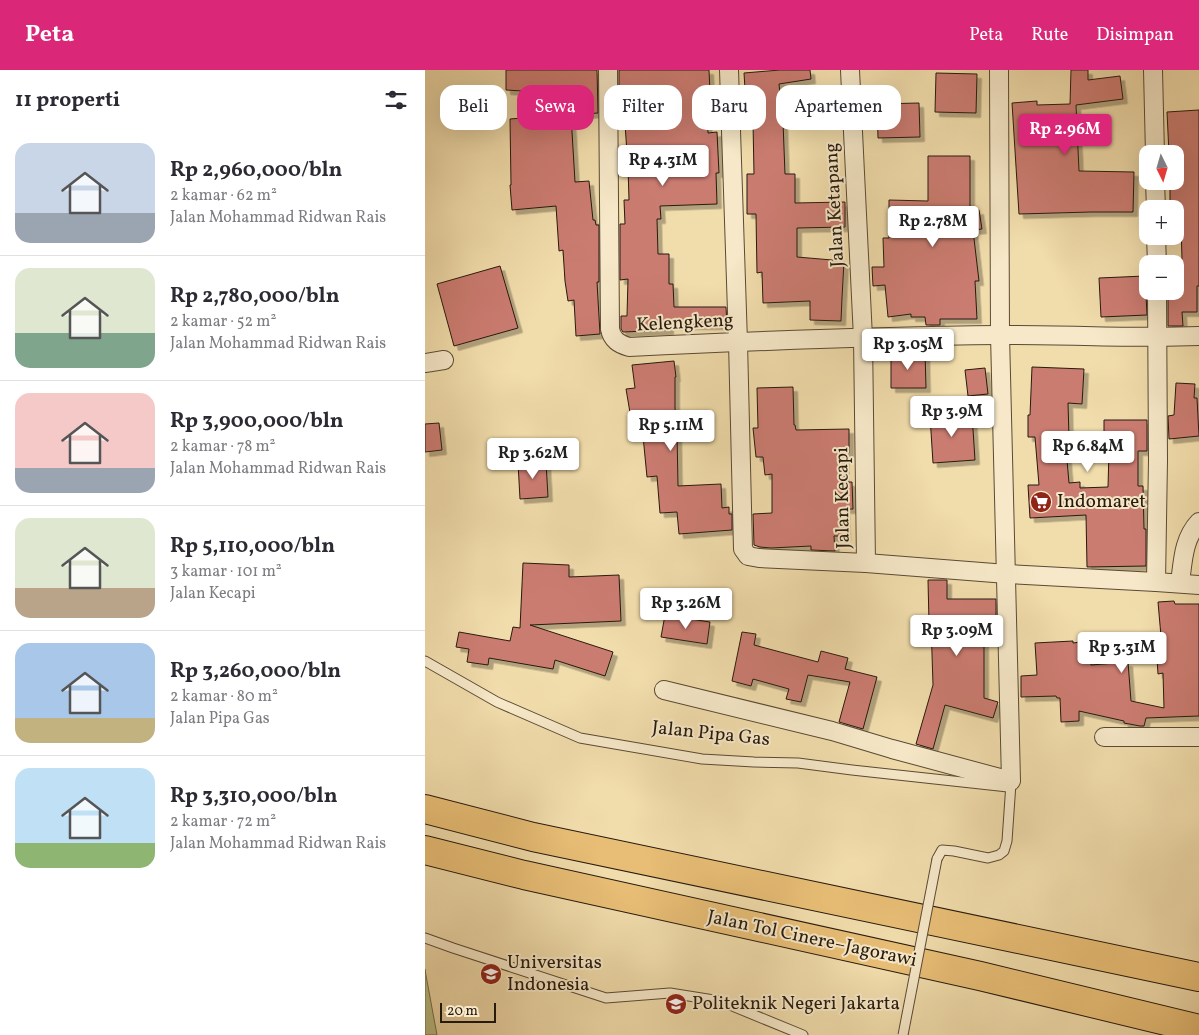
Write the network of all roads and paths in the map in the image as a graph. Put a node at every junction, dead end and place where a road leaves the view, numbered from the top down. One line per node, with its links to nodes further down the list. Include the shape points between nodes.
1 (608, 70): 12 (street, Kelengkeng, via 611,335 620,345 629,347)
2 (729, 70): 12 (street)
3 (850, 70): 10 (street, Jalan Ketapang)
4 (999, 70): 8 (street)
5 (1153, 70): 6 (street)
6 (1155, 145)
7 (1157, 300): 11 (street)
8 (1000, 335): 10 (street, Kelengkeng); 11 (street, Kelengkeng); 17 (street)
9 (1199, 336): 11 (street, Kelengkeng)
10 (863, 338): 12 (street, Kelengkeng); 16 (street, Jalan Kecapi)
11 (1158, 338): 18 (street)
12 (738, 342): 16 (street, Jalan Kecapi, via 744,552 749,557 759,558)
13 (444, 360): 14 (street)
14 (425, 363)
15 (1199, 522): 19 (street, via 1185,548)
16 (866, 563): 17 (street)
17 (1007, 574): 18 (street); 25 (street)
18 (1156, 582): 19 (street)
19 (1180, 583): 20 (street)
20 (1199, 585)
21 (425, 661): 25 (lane, Jalan Pipa Gas, via 497,702 581,738 703,759 798,763)
22 (664, 690): 25 (street, Jalan Pipa Gas, via 832,731)
23 (1104, 737): 24 (street)
24 (1199, 737)
25 (1011, 784): 32 (lane, bridge, via 1007,841 999,855 988,858 941,850)
26 (425, 809): 29 (highway, via 533,837)
27 (425, 850): 30 (highway, Jalan Tol Cinere–Jagorawi)
28 (425, 938): 31 (lane, via 606,998 670,993 720,1001)
29 (1199, 977)
30 (1199, 1029)
31 (803, 1035)
32 (903, 1035)

